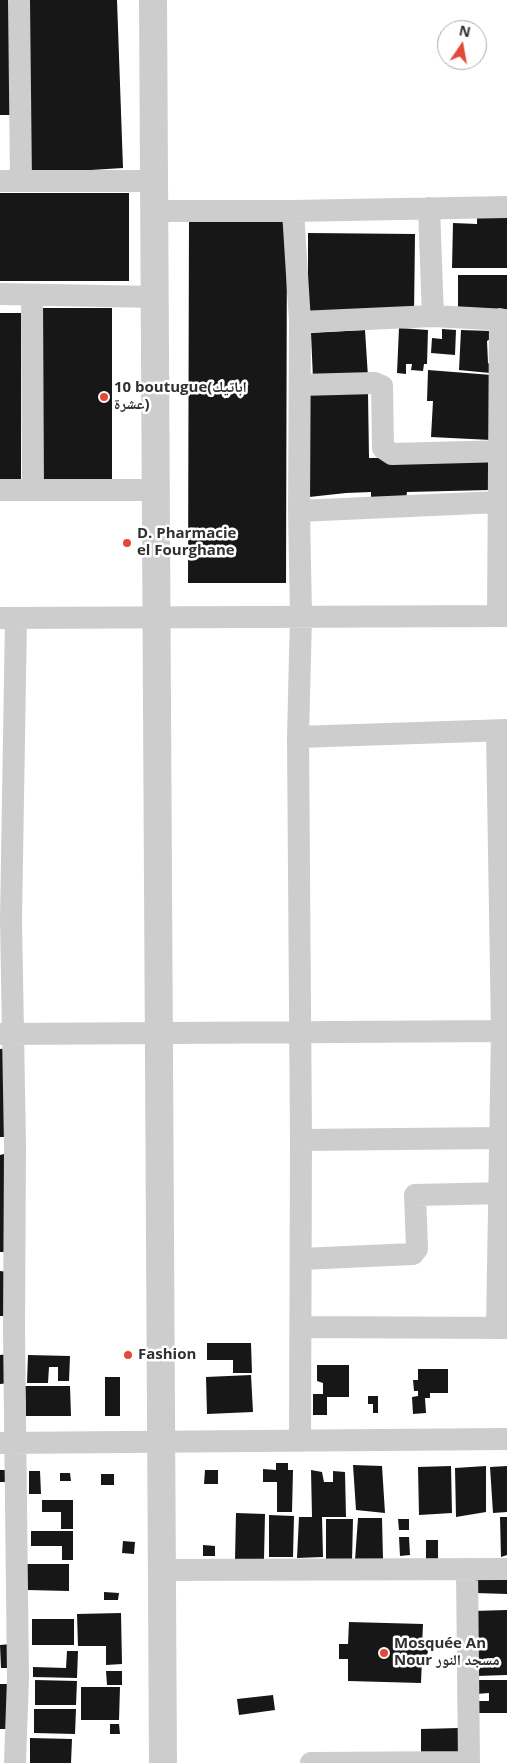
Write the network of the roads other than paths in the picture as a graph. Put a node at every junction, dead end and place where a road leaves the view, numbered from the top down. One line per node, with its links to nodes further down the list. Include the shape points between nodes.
1 (19, 0): 3 (street)
2 (153, 0): 5 (street)
3 (10, 123): 4 (street)
4 (10, 181): 5 (street)
5 (153, 182): 8 (street)
6 (507, 207): 7 (street)
7 (429, 208): 9 (street); 13 (street)
8 (154, 211): 9 (street); 12 (street)
9 (293, 211): 15 (street)
10 (0, 294): 11 (street)
11 (32, 295): 12 (street); 19 (street)
12 (154, 297): 20 (street)
13 (433, 316): 14 (street); 15 (street)
14 (504, 320): 17 (street)
15 (300, 322): 16 (street)
16 (300, 385): 17 (street, via 376,383 382,386 383,448 392,454); 22 (street)
17 (503, 451): 21 (street)
18 (0, 490): 19 (street)
19 (33, 490): 20 (street)
20 (155, 490): 23 (street)
21 (499, 502): 22 (street); 25 (street)
22 (299, 511): 24 (street)
23 (157, 616): 24 (street); 26 (street); 33 (street)
24 (301, 616): 25 (street); 29 (street)
25 (503, 616)
26 (8, 618): 27 (street)
27 (7, 729): 30 (street)
28 (502, 730): 29 (street); 32 (street)
29 (298, 738): 34 (street)
30 (6, 852): 31 (street)
31 (5, 920): 35 (street)
32 (505, 1031): 34 (street); 36 (street)
33 (158, 1032): 34 (street); 35 (street); 47 (street)
34 (299, 1032): 37 (street)
35 (6, 1034): 38 (street)
36 (500, 1138): 37 (street); 39 (street)
37 (301, 1140): 40 (street)
38 (7, 1146): 41 (street)
39 (503, 1193): 40 (street, via 415,1195 417,1249 413,1254); 43 (street)
40 (301, 1259): 42 (street)
41 (8, 1266): 44 (street)
42 (301, 1327): 43 (street); 46 (street)
43 (502, 1328)
44 (7, 1329): 48 (street)
45 (507, 1439): 46 (street)
46 (300, 1440): 47 (street)
47 (161, 1442): 48 (street); 52 (street)
48 (8, 1443): 49 (street)
49 (8, 1555): 53 (street)
50 (467, 1569): 51 (street); 52 (street); 58 (street)
51 (507, 1569)
52 (162, 1570): 55 (street)
53 (9, 1678): 54 (street)
54 (10, 1751)
55 (163, 1763)
56 (311, 1763): 57 (street)
57 (350, 1763): 58 (street)
58 (469, 1763)

